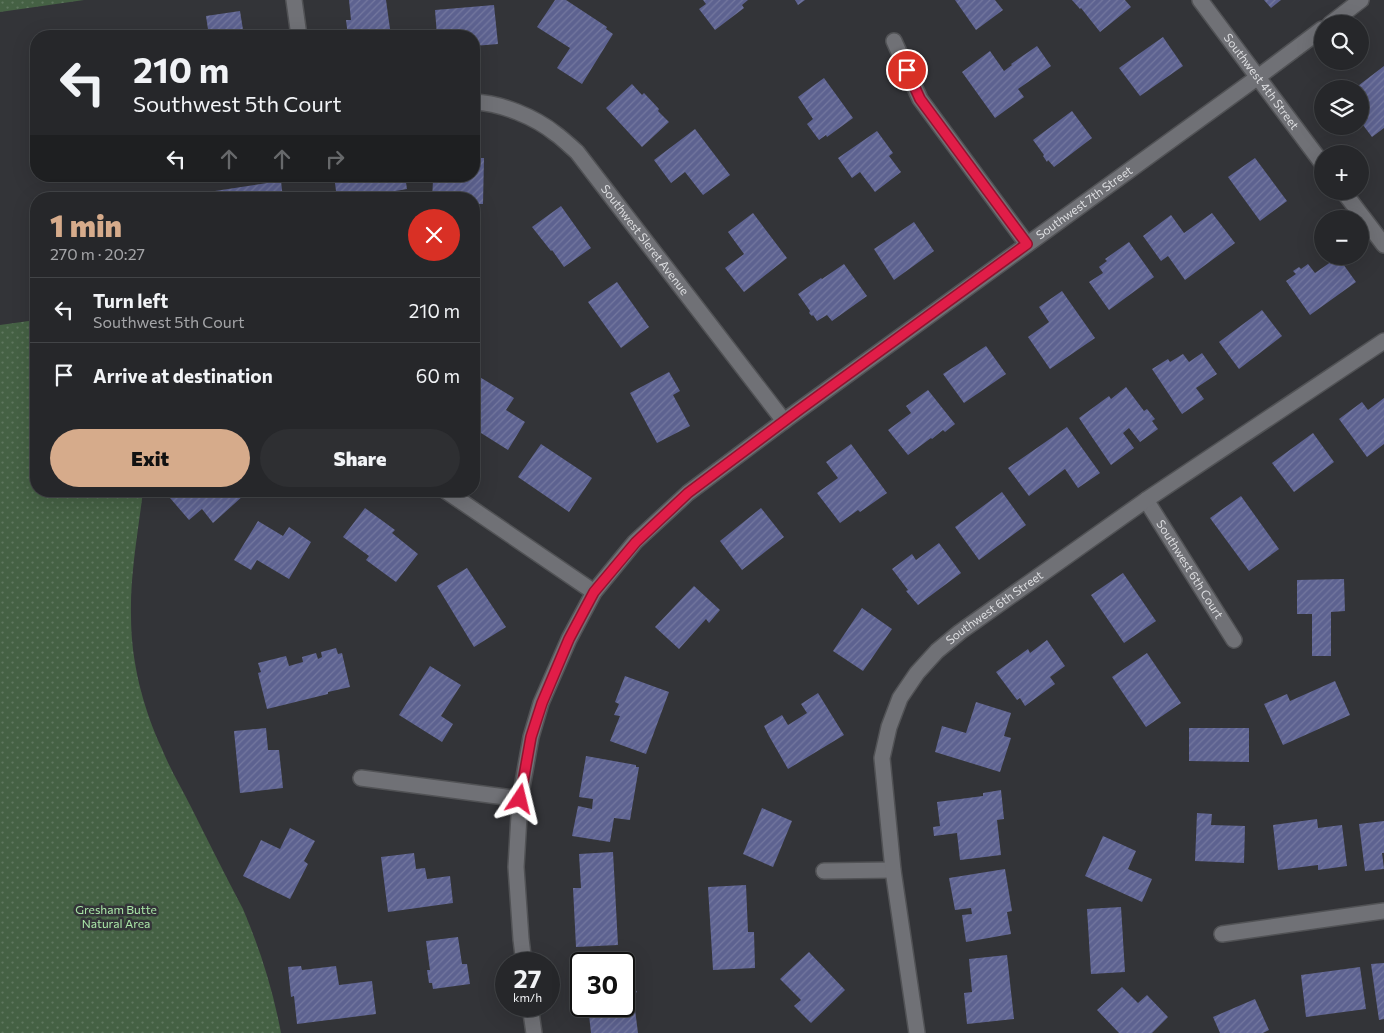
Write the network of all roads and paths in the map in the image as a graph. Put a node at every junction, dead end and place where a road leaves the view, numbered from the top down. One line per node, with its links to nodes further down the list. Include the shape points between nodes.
1 (294, 0): 5 (street)
2 (1200, 0): 8 (street, Southwest 4th Street)
3 (1361, 0): 4 (street)
4 (1342, 15)
5 (298, 30)
6 (1314, 35): 8 (street, Southwest 7th Street)
7 (894, 41): 12 (street, via 920,99)
8 (1258, 77): 10 (street, Southwest 4th Street); 12 (street, Southwest 7th Street)
9 (480, 103): 15 (street, Southwest Sleret Avenue, via 532,118 577,152)
10 (1314, 152)
11 (1351, 200): 13 (street)
12 (1027, 244): 15 (street, Southwest 7th Street)
13 (1384, 245)
14 (1384, 341): 17 (street, Southwest 6th Street)
15 (784, 421): 18 (street, Southwest 7th Street, via 688,493 636,542)
16 (455, 497): 18 (street)
17 (1146, 500): 19 (street, Southwest 6th Court); 22 (street, Southwest 6th Street, via 960,632 917,673 900,698 882,758)
18 (594, 592): 21 (street, Southwest 7th Street, via 569,639 542,703 531,737)
19 (1234, 640)
20 (361, 778): 21 (street)
21 (520, 799): 26 (street, Southwest 7th Street, via 516,867)
22 (893, 870): 23 (street); 29 (street, Southwest 6th Street)
23 (824, 871)
24 (1384, 911): 25 (street)
25 (1222, 934)
26 (523, 952)
27 (532, 1017): 28 (street)
28 (534, 1033)
29 (916, 1033)

